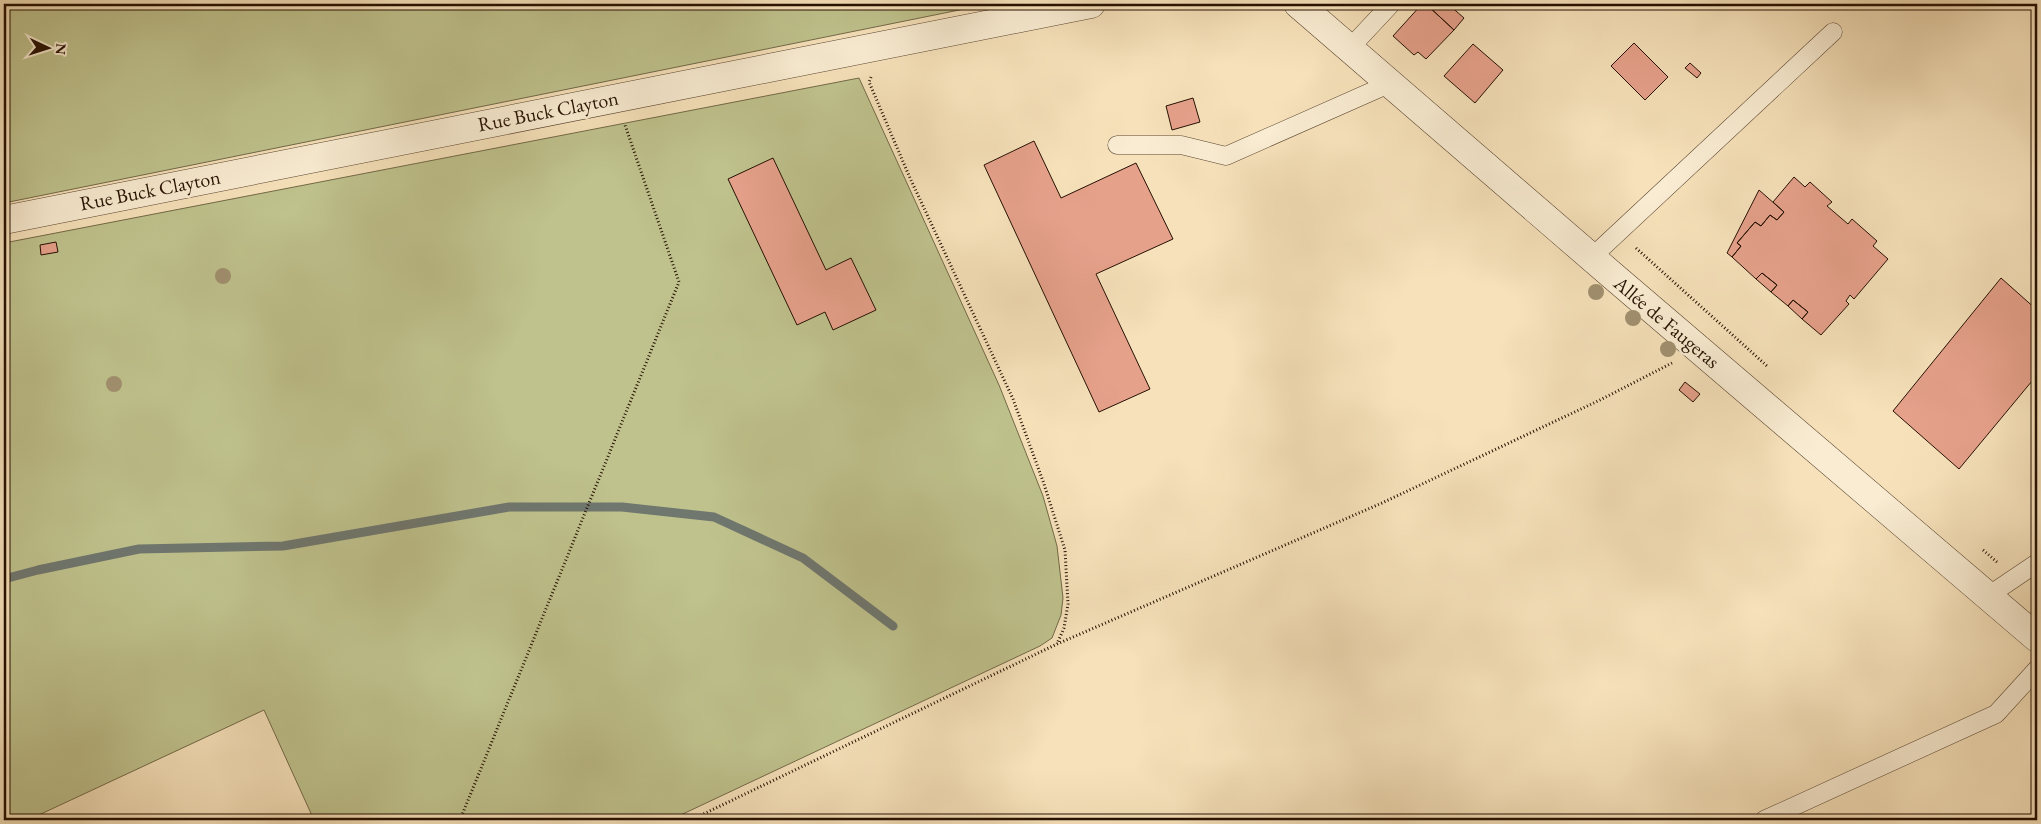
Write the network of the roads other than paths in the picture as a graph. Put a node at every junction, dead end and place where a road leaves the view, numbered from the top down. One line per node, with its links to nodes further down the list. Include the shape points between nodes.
1 (1092, 4): 8 (street, Rue Buck Clayton)
2 (1298, 4): 5 (street, Allée de Faugeras)
3 (1391, 4): 5 (lane)
4 (1833, 32): 9 (lane)
5 (1350, 48): 6 (street, Allée de Faugeras)
6 (1390, 83): 7 (lane, via 1226,156 1181,145); 9 (street, Allée de Faugeras)
7 (1116, 145)
8 (4, 220)
9 (1592, 257): 11 (street, Allée de Faugeras)
10 (2037, 563): 11 (lane)
11 (1988, 596): 12 (street, Allée de Faugeras)
12 (2037, 638)
13 (2037, 669): 14 (lane, via 1996,714)
14 (1764, 820)

